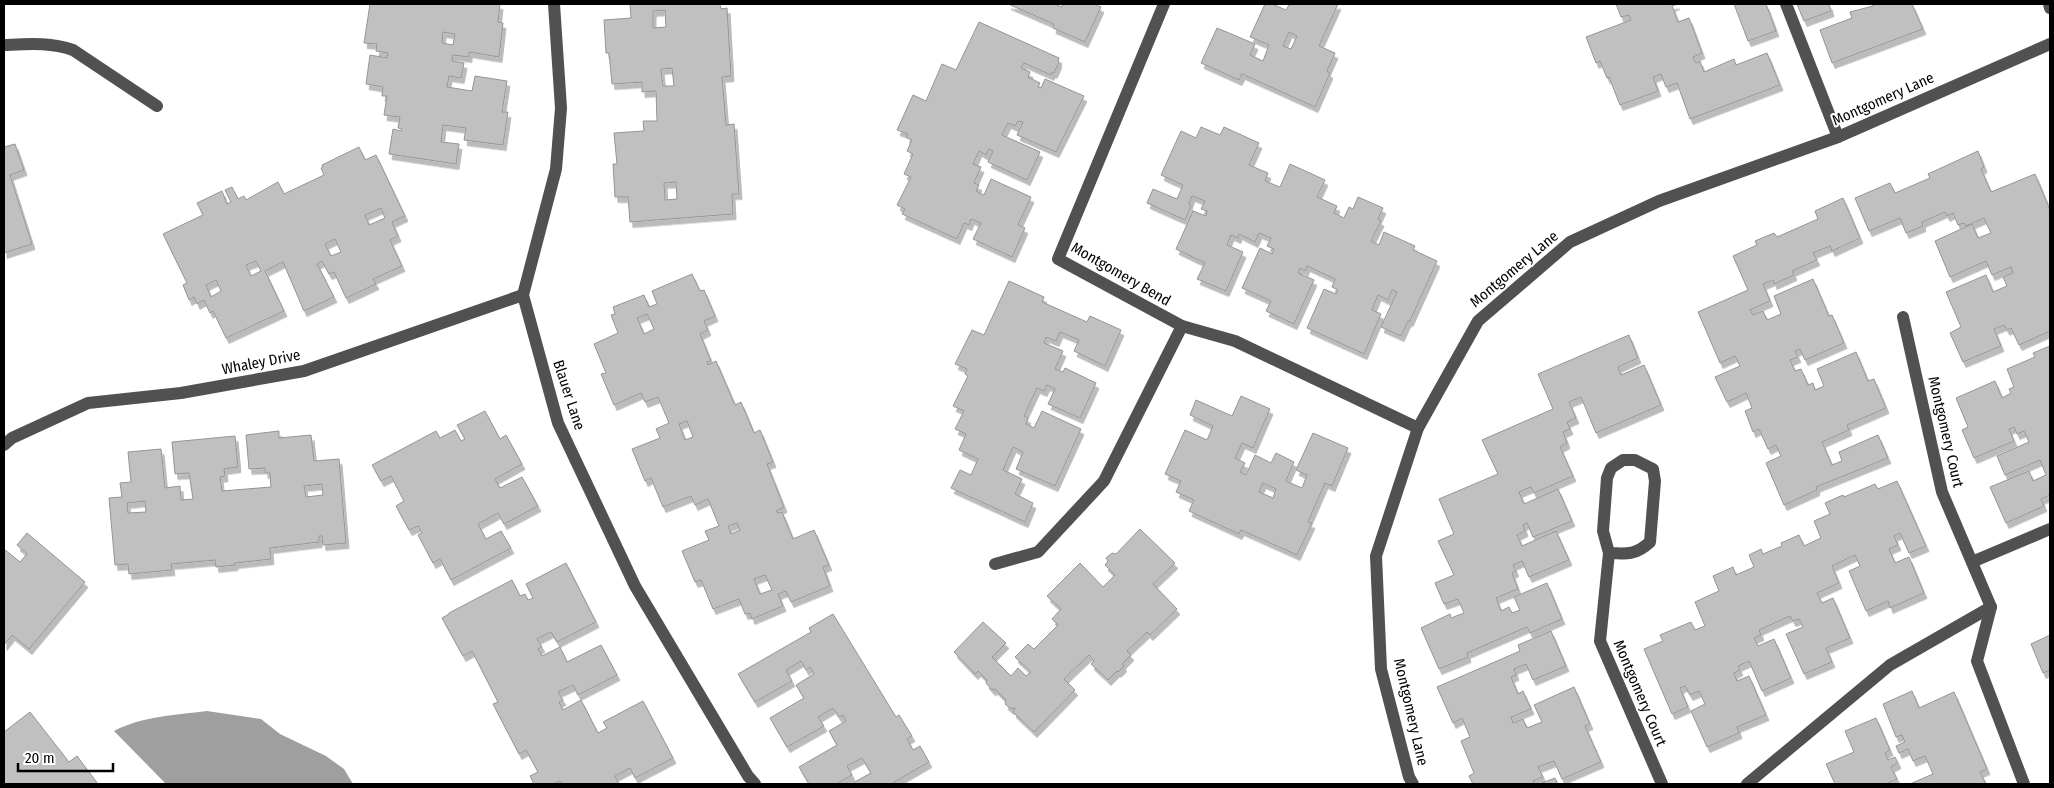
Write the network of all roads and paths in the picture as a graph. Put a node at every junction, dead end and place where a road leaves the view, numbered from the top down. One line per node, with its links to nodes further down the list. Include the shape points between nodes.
1 (554, 4): 10 (street, via 560,108 556,170)
2 (1164, 4): 12 (street, Montgomery Bend, via 1058,259)
3 (1786, 4): 9 (street)
4 (2049, 4): 5 (street)
5 (2050, 8)
6 (2050, 44): 9 (street, Montgomery Lane)
7 (4, 45): 8 (street, via 39,43 73,50)
8 (157, 106)
9 (1838, 137): 13 (street, Montgomery Lane, via 1658,201 1570,242 1478,321)
10 (523, 295): 14 (street, Whaley Drive, via 304,371 180,393 88,403 12,438); 20 (street, Blauer Lane, via 558,423 635,586)
11 (1903, 317): 17 (street, Montgomery Court, via 1942,492)
12 (1182, 326): 13 (street, Montgomery Bend, via 1235,341); 18 (street, via 1104,481 1038,552)
13 (1418, 428): 21 (street, Montgomery Lane, via 1376,556 1381,669)
14 (4, 445)
15 (2050, 529): 17 (street)
16 (1609, 553): 16 (street, Montgomery Court, via 1630,554 1641,551 1650,542 1655,481 1652,469 1635,460 1617,463 1607,478 1603,531); 22 (street, Montgomery Court, via 1600,641)
17 (1972, 562): 19 (street, Montgomery Court)
18 (996, 564)
19 (1991, 607): 23 (street, via 1890,665); 24 (street, via 1976,661)
20 (755, 784)
21 (1412, 784)
22 (1662, 784)
23 (1747, 784)
24 (2024, 784)

